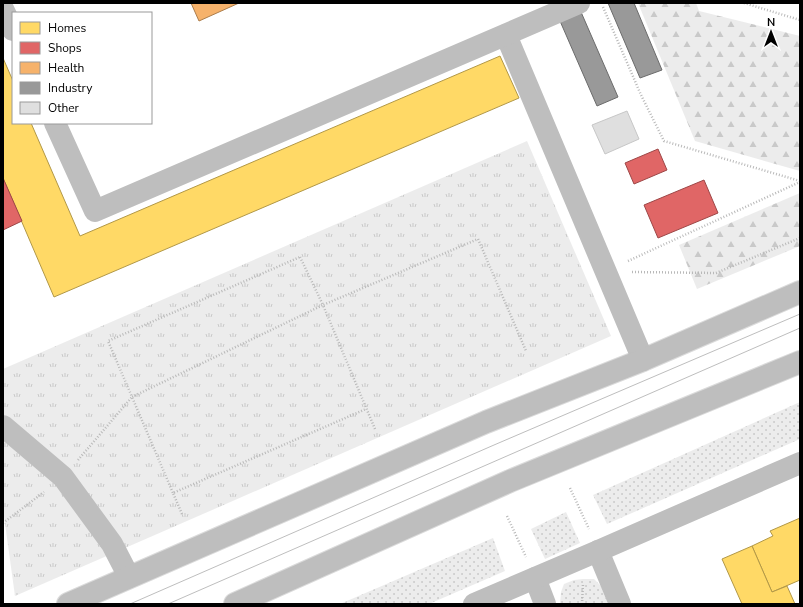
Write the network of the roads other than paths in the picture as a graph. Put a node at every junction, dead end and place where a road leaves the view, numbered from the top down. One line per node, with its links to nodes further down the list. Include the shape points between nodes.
1 (579, 3): 4 (main road)
2 (3, 8): 3 (main road)
3 (12, 28)
4 (506, 35): 5 (main road, via 95,211); 7 (main road)
5 (55, 124)
6 (800, 292): 7 (main road)
7 (643, 360): 12 (main road, via 486,422)
8 (800, 362): 15 (main road, via 510,481)
9 (3, 426): 12 (main road, via 63,477 112,544)
10 (800, 463): 11 (main road)
11 (598, 552): 13 (main road); 18 (main road)
12 (129, 577): 14 (main road)
13 (535, 578): 16 (main road); 17 (main road)
14 (68, 604)
15 (235, 604)
16 (474, 604)
17 (545, 604)
18 (620, 604)

